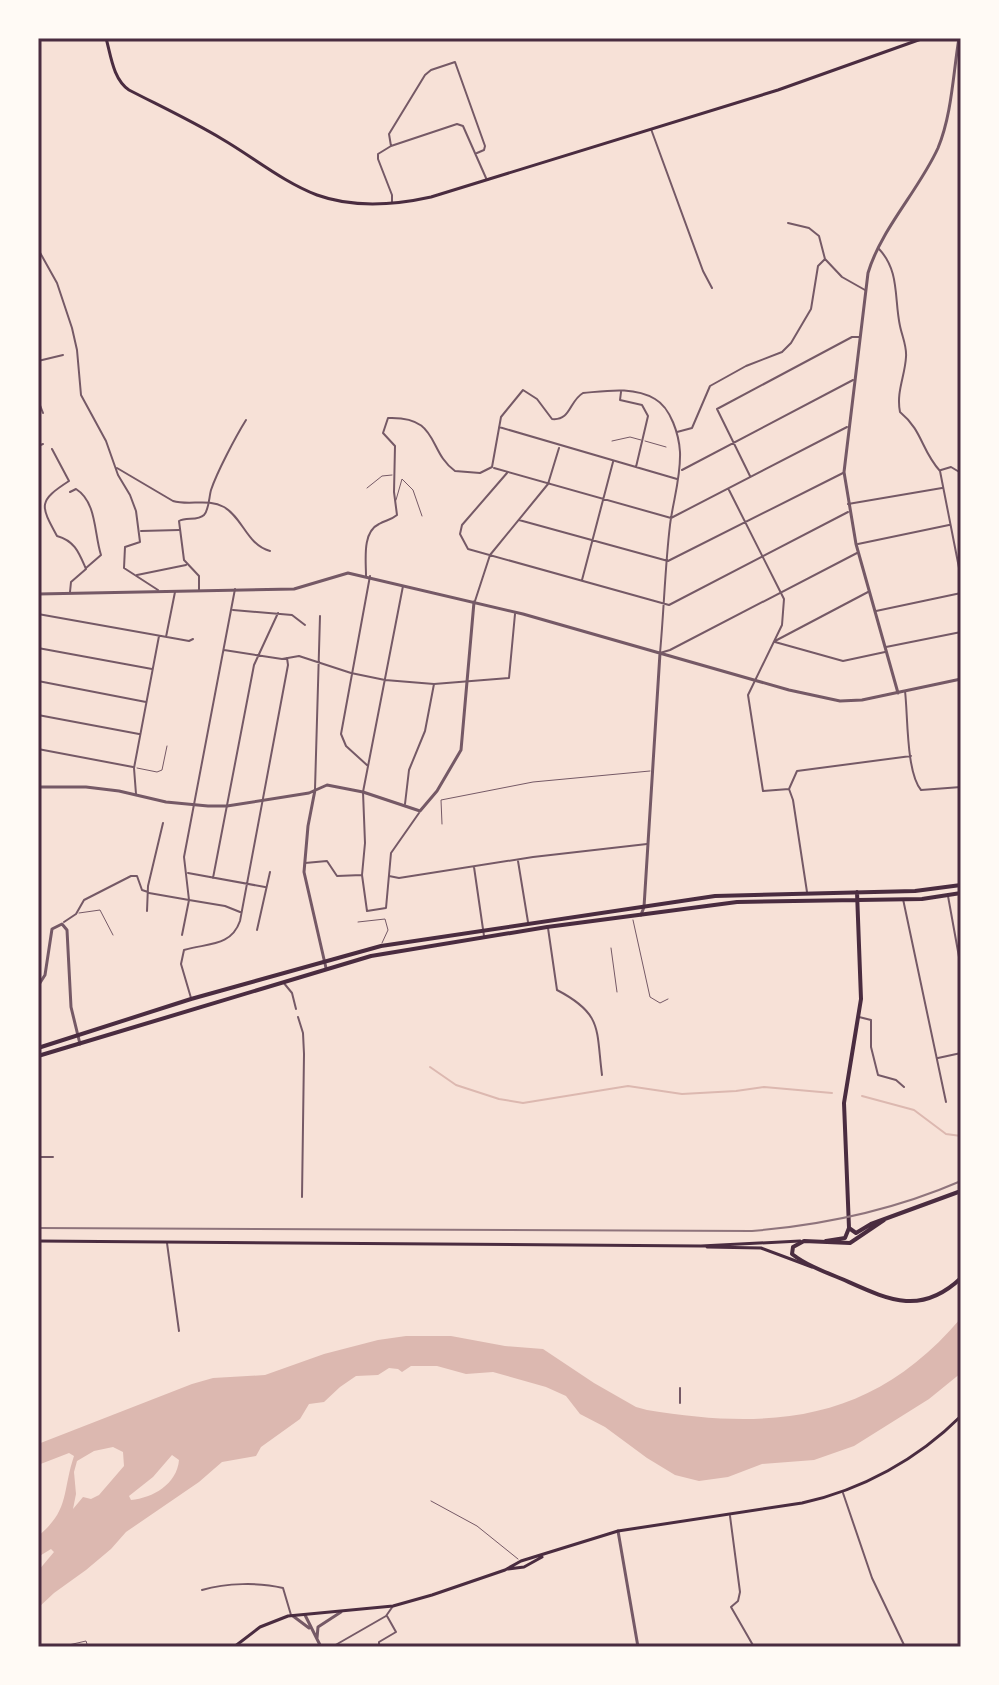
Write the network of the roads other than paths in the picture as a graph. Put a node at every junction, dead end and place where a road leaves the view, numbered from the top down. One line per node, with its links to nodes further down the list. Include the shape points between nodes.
1 (106, 38): 8 (main road, via 116,74 129,90 313,194 347,202)
2 (924, 38): 4 (main road)
3 (959, 38): 11 (street, via 942,138)
4 (651, 128): 7 (main road); 13 (street)
5 (391, 146): 6 (street, via 459,124); 6 (street, via 389,134 425,75 453,61 485,146); 8 (street, via 378,159)
6 (477, 153): 7 (street)
7 (487, 179): 8 (main road)
8 (392, 203)
9 (788, 223): 12 (street, via 819,236)
10 (38, 249): 35 (street, via 57,283 72,328 81,395)
11 (879, 249): 14 (street); 39 (street, via 895,279 906,349 900,412 917,428)
12 (825, 259): 14 (street); 25 (street, via 818,266 811,309 786,349 714,383 692,428)
13 (712, 288)
14 (865, 290): 15 (street)
15 (859, 337): 18 (street); 28 (street, via 717,409)
16 (63, 355): 17 (street)
17 (38, 361)
18 (854, 380): 24 (street); 28 (street)
19 (621, 390): 23 (street, via 583,393 560,420 547,415 523,390); 25 (street, via 656,399); 26 (street, via 620,400 646,410)
20 (38, 400): 21 (street)
21 (43, 413)
22 (246, 420): 53 (street)
23 (497, 427): 31 (street); 36 (street)
24 (847, 427): 40 (street); 44 (street)
25 (676, 432): 38 (street)
26 (643, 440): 27 (lane); 32 (lane); 37 (street)
27 (612, 441)
28 (733, 442): 38 (street); 44 (street)
29 (43, 444): 30 (street)
30 (38, 446)
31 (560, 446): 34 (street); 46 (street)
32 (666, 447)
33 (52, 449): 73 (street, via 69,481 48,494 45,513 57,536 69,539 78,551)
34 (613, 462): 37 (street); 51 (street)
35 (116, 467): 53 (street, via 173,501); 62 (street)
36 (492, 467): 41 (street); 43 (street, via 480,473 455,471 424,427 390,417 383,433 395,446)
37 (636, 468): 45 (street)
38 (680, 471): 45 (street)
39 (940, 471): 42 (street, via 951,467); 48 (street)
40 (844, 472): 54 (street); 59 (street)
41 (507, 473): 46 (street); 69 (street, via 460,534 468,549)
42 (961, 473)
43 (394, 477): 47 (lane, via 386,474); 52 (street)
44 (751, 477): 49 (street)
45 (678, 479): 57 (street)
46 (548, 484): 51 (street); 58 (street)
47 (367, 488)
48 (943, 488): 54 (street); 60 (street)
49 (729, 489): 57 (street); 59 (street)
50 (70, 492): 73 (street, via 81,491 94,517 101,555)
51 (603, 499): 57 (street); 63 (street)
52 (396, 500): 56 (lane, via 402,479 413,490); 75 (street, via 395,519 370,533)
53 (208, 503): 61 (street, via 201,517 181,519); 65 (street, via 228,509 259,547)
54 (848, 504): 55 (street)
55 (849, 511): 64 (street); 70 (street)
56 (422, 516)
57 (671, 518): 71 (street)
58 (519, 520): 63 (street); 69 (street)
59 (746, 522): 70 (street); 71 (street)
60 (950, 525): 64 (street); 68 (street)
61 (180, 530): 62 (street); 72 (street)
62 (140, 531): 74 (street, via 140,542 124,549 124,568)
63 (592, 540): 71 (street); 77 (street)
64 (856, 544): 67 (street)
65 (270, 551)
66 (961, 551): 68 (street)
67 (858, 552): 83 (street); 84 (street)
68 (956, 552): 76 (street)
69 (490, 555): 77 (street); 88 (street)
70 (763, 556): 83 (street); 89 (street)
71 (668, 561): 89 (street)
72 (188, 565): 74 (street); 80 (street, via 199,576)
73 (86, 569): 87 (street, via 71,582)
74 (136, 576): 81 (street)
75 (368, 576): 78 (street); 79 (street, via 336,575 300,588); 110 (street)
76 (961, 578)
77 (581, 581): 89 (street)
78 (404, 585): 88 (street); 113 (street)
79 (235, 589): 80 (street); 90 (street)
80 (199, 590): 82 (street)
81 (160, 591): 82 (street); 87 (street)
82 (175, 591): 99 (street)
83 (782, 592): 101 (street, via 784,612); 105 (street)
84 (869, 592): 91 (street); 101 (street)
85 (961, 593): 91 (street)
86 (38, 594): 87 (street)
87 (70, 594)
88 (474, 602): 93 (street); 115 (street)
89 (665, 604): 105 (street)
90 (232, 610): 92 (street); 103 (street)
91 (875, 611): 104 (street)
92 (278, 613): 96 (street); 106 (street)
93 (515, 613): 105 (street); 115 (street, via 509,678)
94 (38, 614): 98 (street)
95 (320, 616): 108 (street)
96 (305, 625)
97 (961, 632): 104 (street)
98 (159, 636): 99 (street); 109 (street)
99 (166, 637): 100 (street)
100 (193, 639)
101 (774, 641): 104 (street, via 843,661); 111 (street)
102 (38, 648): 109 (street)
103 (223, 650): 106 (street); 136 (street)
104 (886, 650): 118 (street)
105 (660, 653): 111 (street); 127 (street)
106 (258, 656): 107 (street); 137 (street)
107 (287, 658): 108 (street, via 299,656); 134 (street)
108 (320, 664): 110 (street); 131 (street)
109 (153, 669): 119 (street)
110 (351, 673): 113 (street); 125 (street, via 341,734)
111 (754, 679): 118 (street, via 840,701); 130 (street, via 748,695 763,791)
112 (961, 679): 117 (street)
113 (385, 680): 116 (street); 125 (street)
114 (38, 681): 119 (street)
115 (466, 681): 116 (street); 138 (street, via 461,750)
116 (434, 684): 135 (street)
117 (905, 691): 118 (street); 124 (street)
118 (898, 693)
119 (147, 702): 121 (street)
120 (38, 715): 121 (street)
121 (141, 734): 126 (street)
122 (167, 746): 126 (lane, via 162,770)
123 (38, 749): 126 (street)
124 (911, 756): 129 (street, via 921,790); 130 (street, via 797,771)
125 (369, 767): 132 (street)
126 (134, 768): 133 (street)
127 (652, 770): 140 (lane, via 533,782 441,800); 141 (street)
128 (38, 787): 133 (street)
129 (961, 787)
130 (789, 789): 157 (street)
131 (315, 790): 132 (street, via 327,785); 134 (street); 143 (street)
132 (363, 792): 135 (street); 147 (street)
133 (136, 794): 136 (street)
134 (262, 800): 137 (street); 150 (street)
135 (404, 805): 138 (street)
136 (193, 806): 137 (street); 145 (street, via 184,857)
137 (227, 806): 149 (street)
138 (420, 811): 148 (street, via 394,846)
139 (163, 823): 155 (street)
140 (442, 824)
141 (648, 844): 142 (street); 163 (street)
142 (518, 860): 144 (street); 171 (street)
143 (304, 863): 147 (street, via 327,861 337,876); 180 (street)
144 (474, 866): 148 (street); 174 (street)
145 (187, 872): 149 (street); 161 (street)
146 (270, 872): 152 (street)
147 (362, 875): 148 (street, via 367,911 386,908)
148 (389, 876)
149 (213, 878): 150 (street)
150 (247, 884): 152 (street); 165 (street)
151 (961, 885): 153 (main road)
152 (265, 887): 173 (street)
153 (952, 887): 154 (main road); 159 (main road)
154 (941, 889): 156 (main road); 159 (main road)
155 (148, 892): 161 (street); 164 (street); 166 (street, via 137,876 131,876 84,900)
156 (857, 892): 157 (main road); 162 (main road)
157 (807, 893): 163 (main road, via 729,895)
158 (961, 893): 159 (main road)
159 (948, 896): 160 (main road); 182 (street)
160 (903, 899): 162 (main road); 196 (street)
161 (189, 900): 165 (street); 176 (street)
162 (857, 901): 167 (main road, via 742,902); 190 (main road)
163 (644, 907): 167 (street); 171 (main road)
164 (147, 911)
165 (242, 913): 186 (street, via 230,938 184,950 181,964)
166 (76, 914): 170 (street); 175 (lane, via 100,910)
167 (644, 914): 168 (main road)
168 (632, 916): 172 (main road); 187 (lane, via 650,997 660,1003)
169 (358, 922): 178 (lane, via 385,919 388,930)
170 (62, 924): 184 (street, via 52,929 45,975); 191 (street, via 67,930)
171 (528, 924): 174 (main road)
172 (547, 927): 177 (main road); 197 (street, via 557,990 592,1015)
173 (257, 930)
174 (483, 930): 177 (street); 178 (main road)
175 (113, 935)
176 (182, 935)
177 (484, 938): 181 (main road)
178 (381, 946): 180 (main road)
179 (611, 948): 185 (lane)
180 (324, 960): 181 (street); 186 (main road)
181 (326, 968): 183 (main road)
182 (961, 968)
183 (282, 981): 188 (street); 192 (main road)
184 (38, 986)
185 (617, 992)
186 (191, 999): 191 (main road)
187 (668, 999)
188 (296, 1009)
189 (298, 1017): 203 (street, via 304,1054)
190 (859, 1017): 198 (street, via 871,1020 878,1075); 205 (main road, via 844,1103)
191 (77, 1037): 192 (street); 193 (main road)
192 (80, 1044): 195 (main road)
193 (38, 1048)
194 (961, 1053): 196 (street)
195 (38, 1056)
196 (937, 1059): 199 (street)
197 (602, 1075)
198 (904, 1087)
199 (946, 1102)
200 (38, 1157): 201 (street)
201 (53, 1157)
202 (961, 1191): 204 (main road)
203 (302, 1197)
204 (884, 1220): 205 (main road, via 856,1233); 208 (main road, via 850,1243)
205 (849, 1228): 208 (main road, via 845,1238)
206 (38, 1241): 209 (main road)
207 (804, 1241): 208 (main road); 210 (main road); 211 (main road, via 793,1247 792,1254)
208 (826, 1241)
209 (167, 1243): 210 (main road); 213 (street)
210 (701, 1246): 211 (main road, via 761,1248)
211 (815, 1268): 212 (main road, via 906,1302 938,1296)
212 (961, 1278)
213 (179, 1331)
214 (680, 1388): 215 (street)
215 (680, 1403)
216 (961, 1416): 217 (main road, via 919,1453)
217 (842, 1491): 219 (main road, via 809,1502); 241 (street)
218 (431, 1501): 222 (lane, via 477,1526)
219 (730, 1514): 220 (main road); 240 (street, via 740,1592 731,1607)
220 (618, 1531): 221 (main road); 239 (street)
221 (549, 1554): 222 (main road); 223 (main road)
222 (521, 1561): 223 (street); 224 (main road)
223 (524, 1567): 224 (main road)
224 (505, 1570): 226 (main road)
225 (202, 1590): 229 (street, via 283,1588)
226 (393, 1606): 227 (main road); 230 (street)
227 (341, 1612): 228 (main road); 232 (street, via 318,1627)
228 (305, 1614): 229 (main road); 231 (street)
229 (291, 1615): 231 (street); 235 (main road, via 265,1624)
230 (386, 1616): 237 (street); 238 (street, via 396,1632)
231 (312, 1631): 232 (street)
232 (317, 1638): 236 (street)
233 (60, 1647): 234 (lane, via 86,1641)
234 (88, 1647)
235 (234, 1647)
236 (321, 1647)
237 (332, 1647)
238 (379, 1647)
239 (638, 1647)
240 (754, 1647)
241 (905, 1647)

